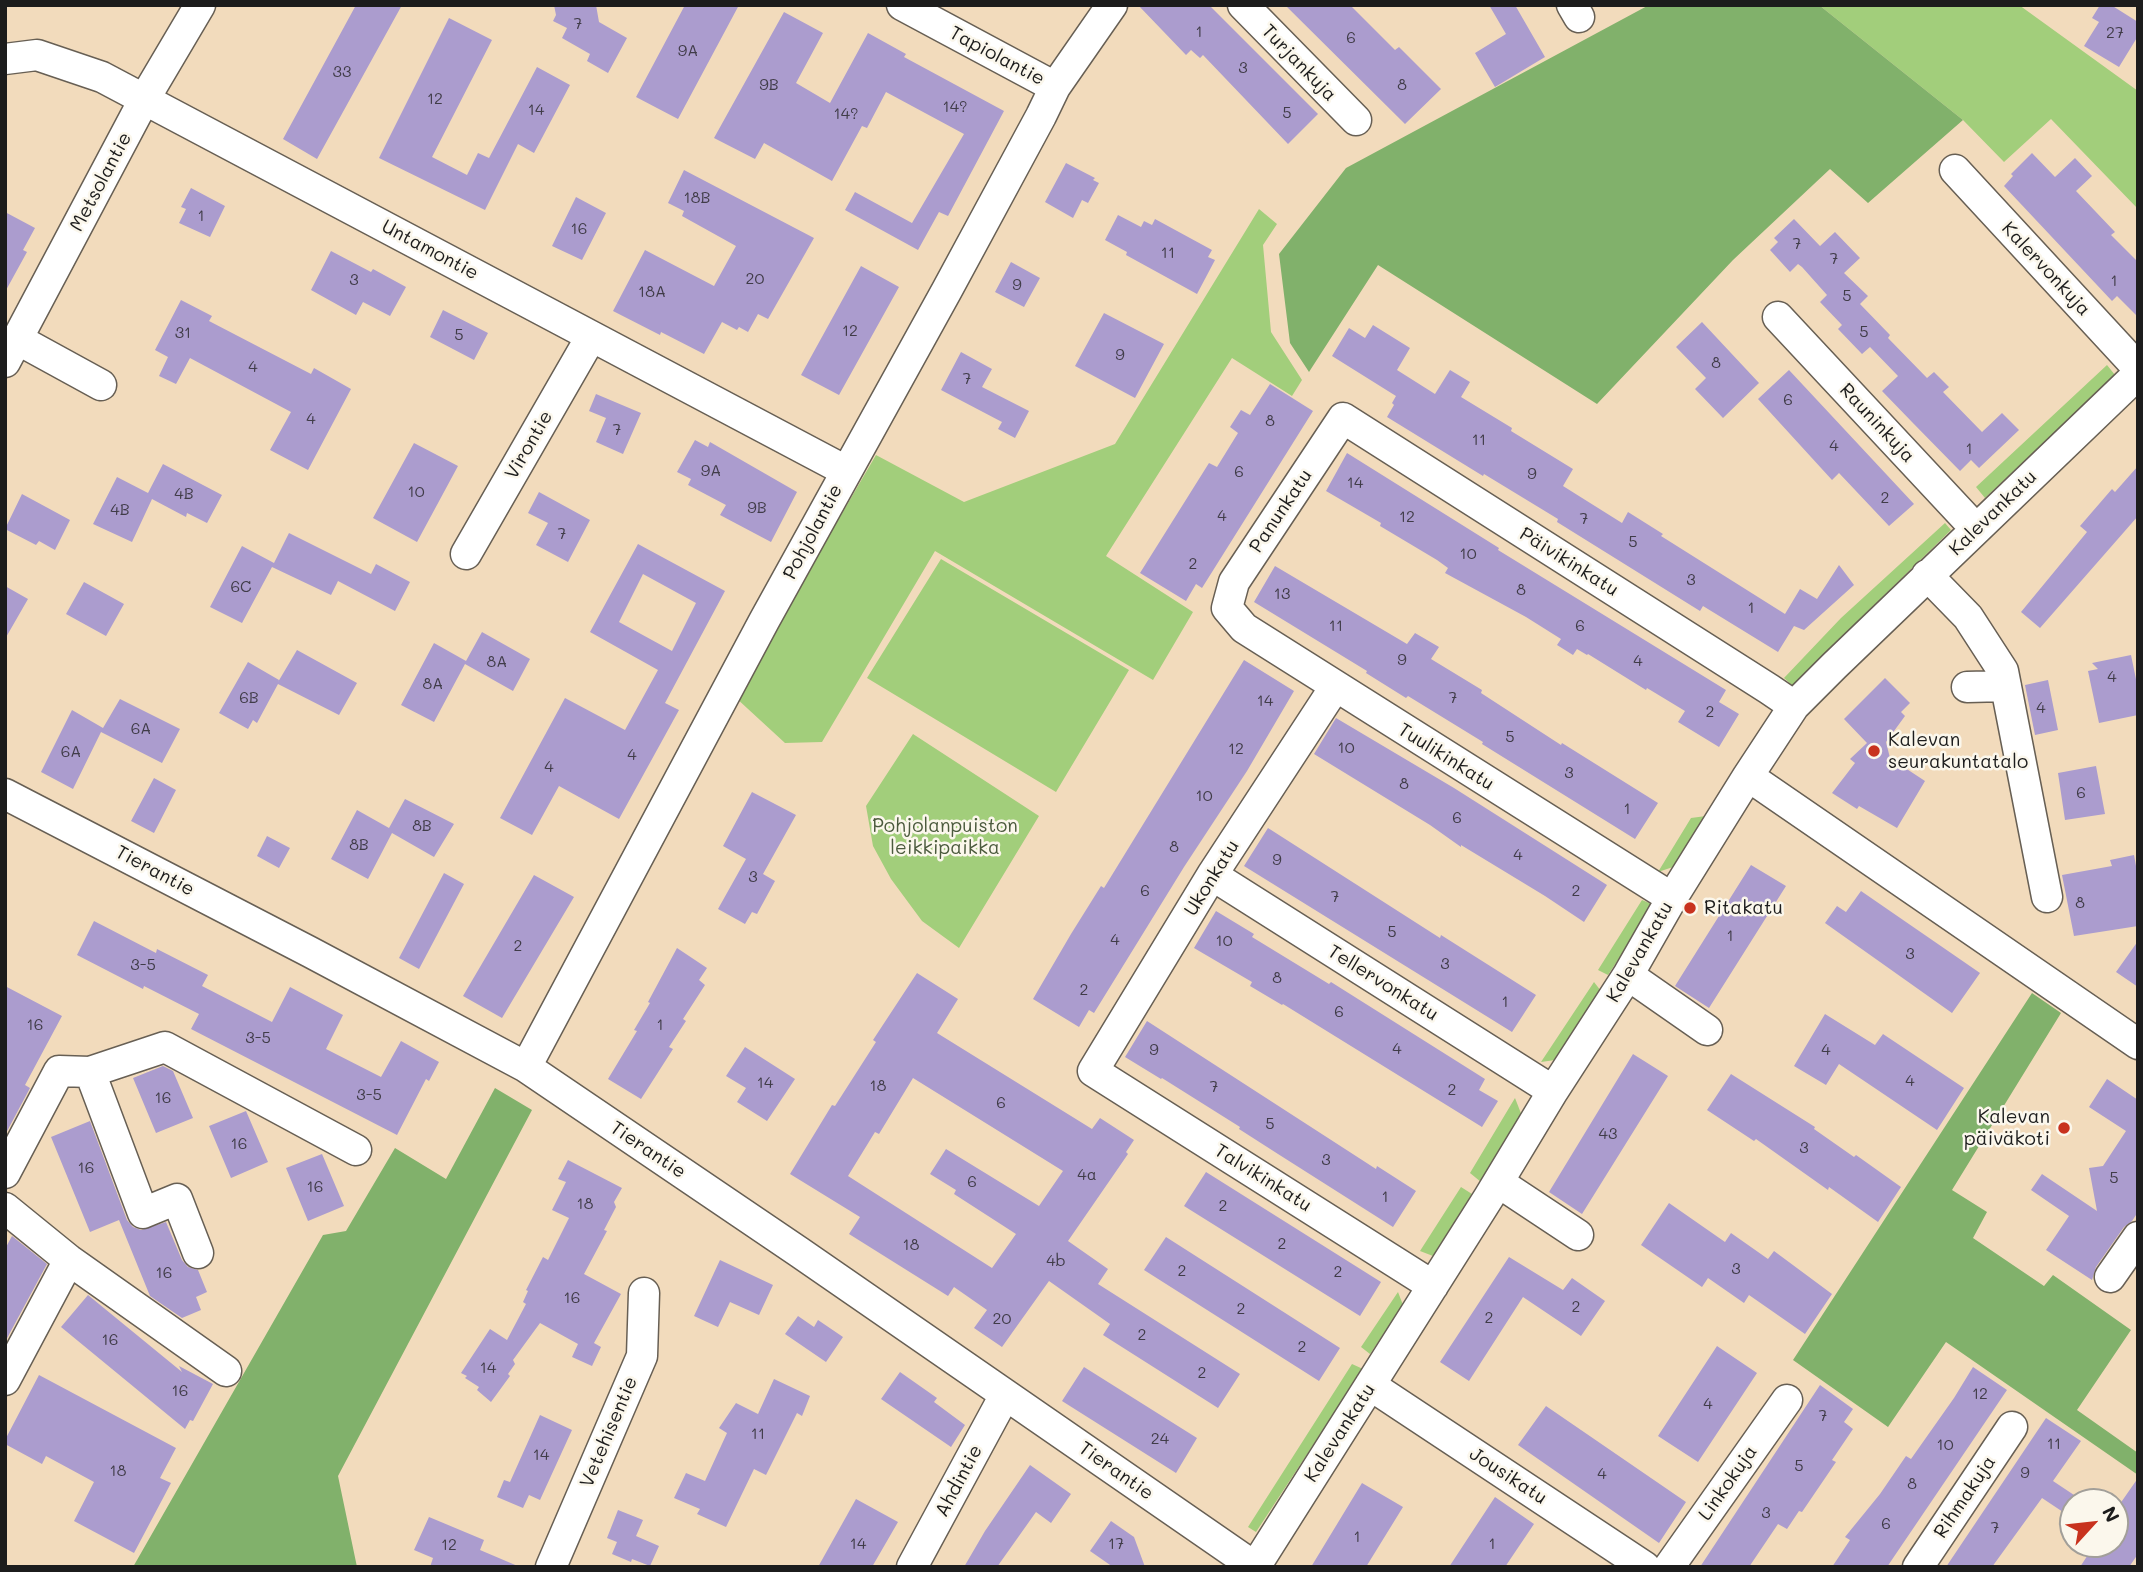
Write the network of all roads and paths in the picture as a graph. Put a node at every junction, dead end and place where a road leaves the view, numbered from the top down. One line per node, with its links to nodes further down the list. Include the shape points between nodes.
1 (200, 5): 7 (street, Metsolantie)
2 (902, 5): 6 (street, Tapiolantie)
3 (1112, 5): 6 (street, Pohjolantie)
4 (1243, 5): 8 (street, Turjankuja)
5 (5, 60): 7 (street, Untamontie, via 37,55 102,77)
6 (1055, 87): 17 (street, Pohjolantie)
7 (145, 98): 11 (street, Untamontie); 12 (street, Metsolantie)
8 (1356, 120)
9 (1955, 170): 13 (street, Kalervonkuja)
10 (1778, 317): 18 (street, Rauninkuja)
11 (591, 337): 17 (street, Untamontie); 19 (street, Virontie)
12 (11, 350): 15 (street)
13 (2138, 368)
14 (2138, 374): 18 (street, Kalevankatu)
15 (102, 385)
16 (1343, 418): 21 (street, Panunkatu, via 1234,582); 25 (street, Päivikinkatu)
17 (846, 471): 34 (street, Pohjolantie)
18 (1976, 529): 20 (street, Kalevankatu)
19 (467, 554)
20 (1927, 575): 22 (street, via 1968,617 2003,671); 25 (street, Kalevankatu)
21 (1227, 608): 23 (street, Tuulikinkatu, via 1244,628)
22 (2006, 686): 24 (street); 29 (street)
23 (1335, 687): 28 (street, Ukonkatu); 30 (street, Tuulikinkatu)
24 (1967, 687)
25 (1794, 706): 26 (street, Kalevankatu)
26 (1748, 776): 30 (street, Kalevankatu); 33 (street)
27 (5, 794): 34 (street, Tierantie)
28 (1212, 875): 35 (street, Ukonkatu); 37 (street, Tellervonkatu)
29 (2047, 897)
30 (1672, 898): 31 (street, Kalevankatu)
31 (1628, 975): 32 (street); 37 (street, Kalevankatu)
32 (1707, 1030)
33 (2138, 1044)
34 (526, 1068): 52 (street, Tierantie)
35 (1093, 1071): 47 (street, Talvikinkatu)
36 (90, 1072): 38 (street, via 165,1047); 39 (street, via 59,1071); 44 (street, via 143,1213 177,1199)
37 (1553, 1091): 40 (street, Kalevankatu)
38 (356, 1150)
39 (5, 1173)
40 (1498, 1182): 42 (street); 47 (street, Kalevankatu)
41 (5, 1208): 45 (street)
42 (1578, 1236)
43 (2138, 1237): 46 (street)
44 (198, 1252)
45 (69, 1260): 49 (street); 50 (street)
46 (2110, 1278)
47 (1433, 1286): 51 (street, Kalevankatu)
48 (644, 1293): 55 (street, Vetehisentie, via 642,1356)
49 (226, 1371)
50 (5, 1380)
51 (1370, 1385): 57 (street, Kalevankatu); 58 (street, Jousikatu)
52 (1005, 1395): 56 (street, Ahdintie); 57 (street, Tierantie)
53 (1787, 1400): 59 (street, Linkokuja)
54 (2012, 1427): 60 (street, Rihmakuja)
55 (551, 1567)
56 (912, 1567)
57 (1255, 1567)
58 (1645, 1567)
59 (1669, 1567)
60 (1918, 1567)

